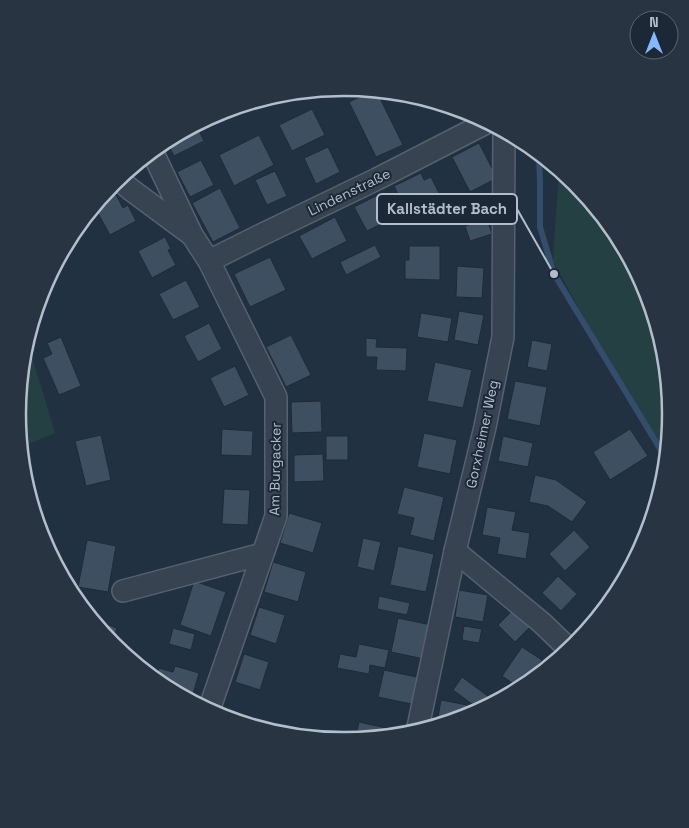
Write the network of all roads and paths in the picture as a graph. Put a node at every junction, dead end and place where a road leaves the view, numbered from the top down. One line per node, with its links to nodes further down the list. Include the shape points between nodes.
1 (480, 126): 6 (street, Lindenstraße)
2 (504, 138): 7 (street, Gorxheimer Weg, via 503,337)
3 (156, 159): 5 (street, Am Burgacker)
4 (124, 185): 5 (street)
5 (192, 235): 6 (street, Am Burgacker)
6 (209, 262): 8 (street, Am Burgacker, via 276,397 276,516)
7 (455, 552): 10 (street); 12 (street, Gorxheimer Weg)
8 (262, 554): 9 (street); 11 (street, Am Burgacker)
9 (123, 591)
10 (564, 644)
11 (212, 703)
12 (419, 723)

